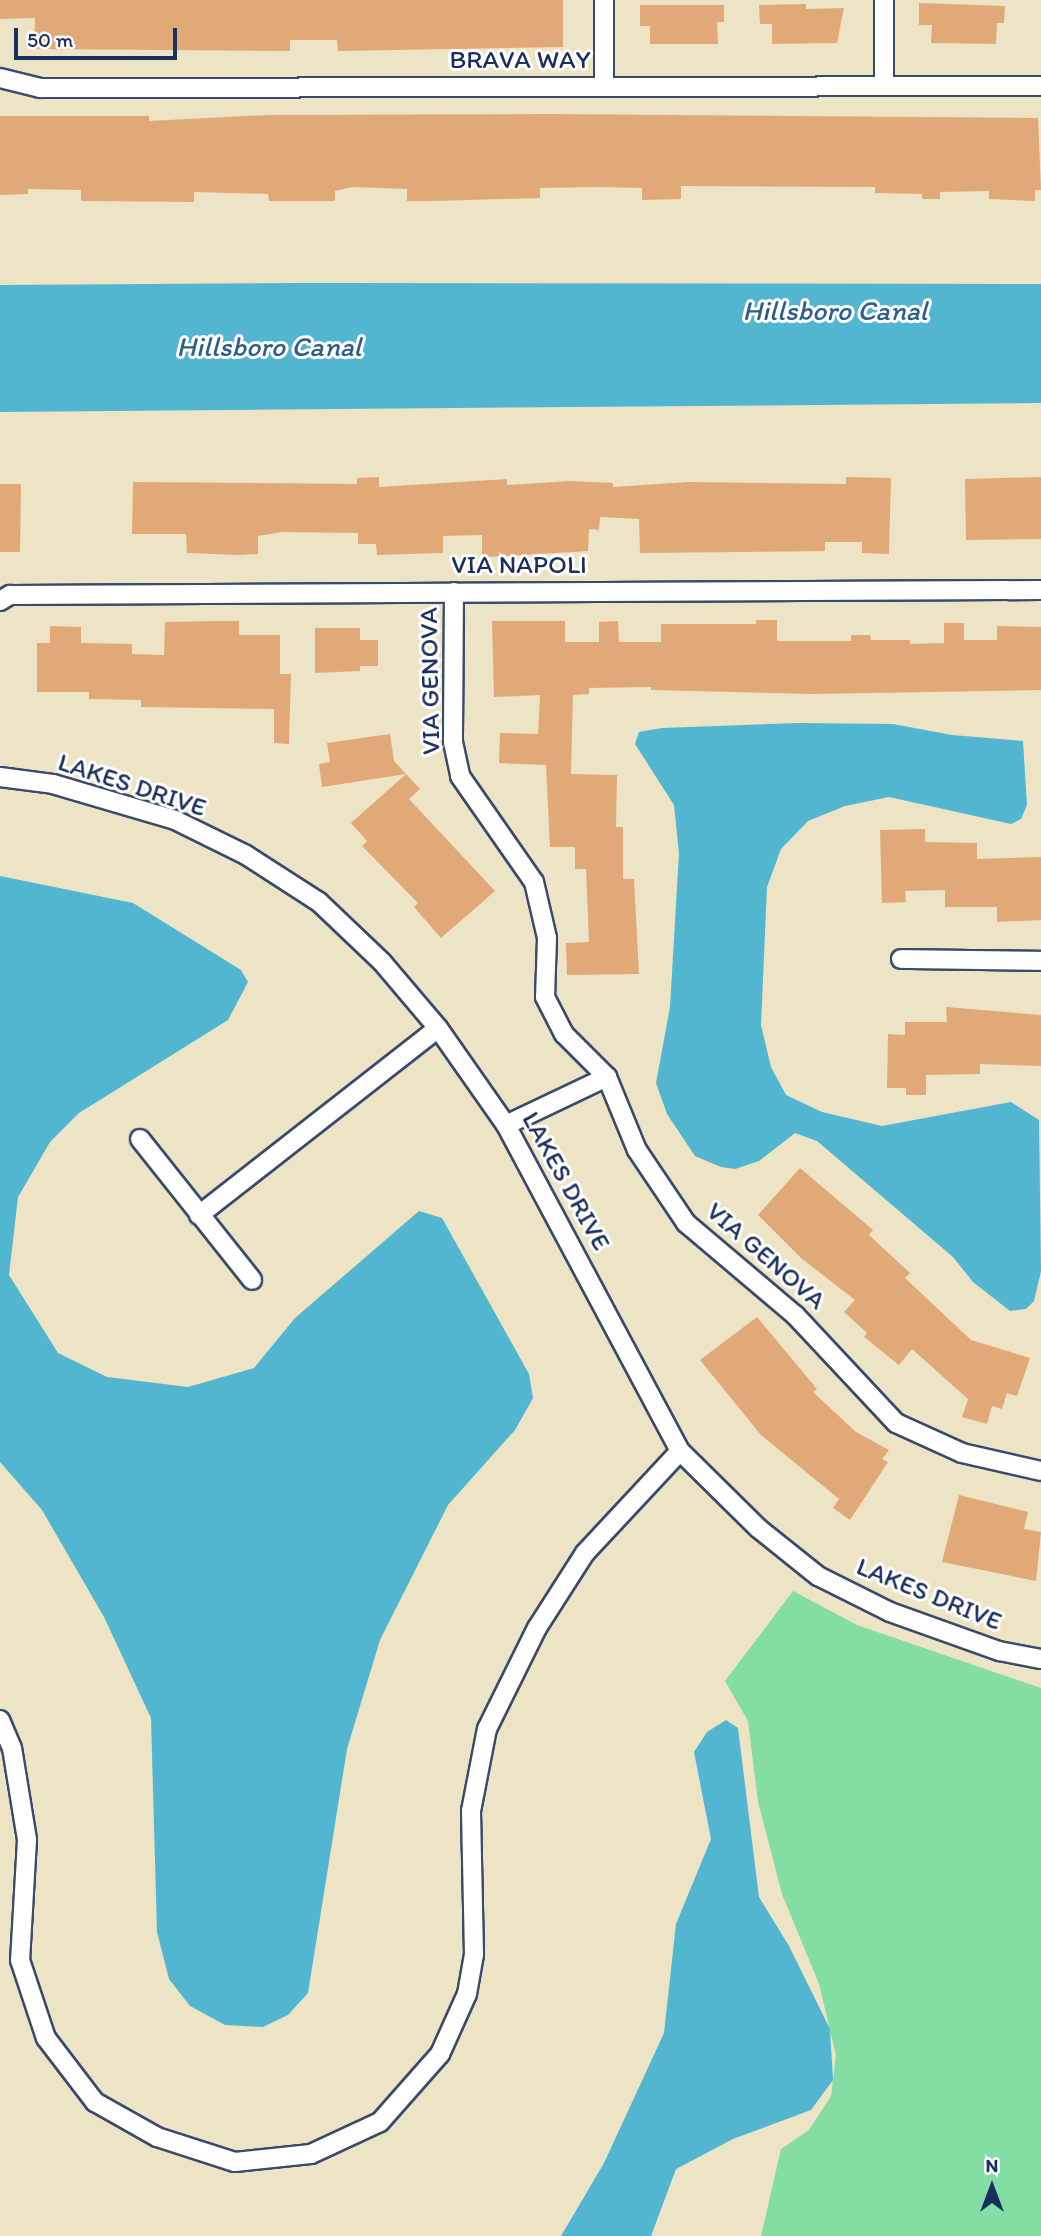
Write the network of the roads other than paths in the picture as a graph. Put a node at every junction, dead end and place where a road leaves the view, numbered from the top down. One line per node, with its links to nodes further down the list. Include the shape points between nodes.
1 (604, 0): 4 (street)
2 (884, 0): 5 (street)
3 (0, 78): 4 (street, BRAVA WAY, via 40,88)
4 (604, 86): 5 (street, BRAVA WAY)
5 (884, 86): 6 (street, BRAVA WAY)
6 (1041, 86)
7 (1041, 590): 8 (street, VIA NAPOLI)
8 (454, 592): 9 (street, VIA NAPOLI, via 10,595); 14 (street, VIA GENOVA, via 453,742 460,776 534,882 547,938 545,997 564,1034)
9 (0, 601)
10 (0, 776): 13 (street, LAKES DRIVE, via 53,784 175,820 247,855 319,902 382,962)
11 (901, 959): 12 (street)
12 (1041, 961)
13 (438, 1028): 15 (street, LAKES DRIVE); 17 (street)
14 (607, 1077): 15 (street); 20 (street, VIA GENOVA, via 637,1150 686,1223 795,1315 896,1423 962,1453)
15 (506, 1125): 19 (street, LAKES DRIVE)
16 (139, 1139): 17 (street)
17 (198, 1215): 18 (street)
18 (252, 1280)
19 (680, 1451): 21 (street, LAKES DRIVE, via 758,1528 818,1576 890,1612 999,1651); 22 (street, via 585,1553 537,1628 487,1729 471,1811 474,1955 467,1994 440,2054 380,2122 311,2154 235,2162 157,2137 95,2102 46,2038 20,1960 27,1840 12,1748)
20 (1041, 1471)
21 (1041, 1659)
22 (0, 1720)

